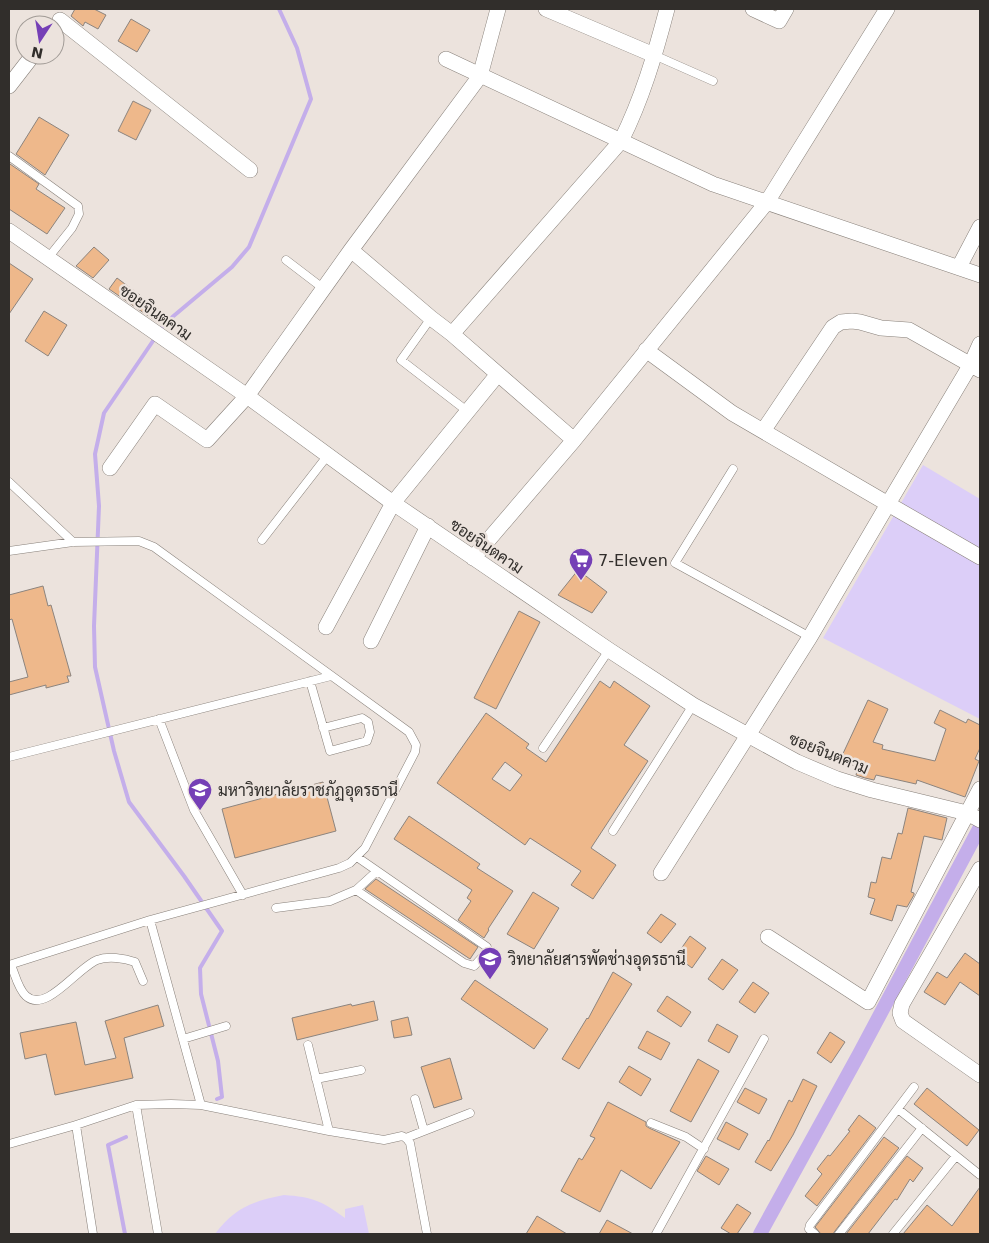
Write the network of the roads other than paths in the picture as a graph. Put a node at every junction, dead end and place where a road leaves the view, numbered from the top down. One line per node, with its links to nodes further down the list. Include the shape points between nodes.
1 (498, 9): 11 (street)
2 (546, 9): 8 (street)
3 (667, 9): 8 (street)
4 (753, 9): 5 (street, via 779,21)
5 (786, 9)
6 (886, 9): 17 (street)
7 (65, 21): 16 (street)
8 (654, 55): 12 (lane); 14 (street, via 633,116)
9 (446, 59): 11 (street)
10 (25, 65): 13 (street)
11 (480, 76): 14 (street); 20 (street)
12 (713, 80)
13 (9, 86)
14 (620, 141): 17 (street, via 713,184); 27 (street)
15 (9, 156): 21 (lane, via 78,206 79,214 72,228)
16 (250, 170)
17 (767, 202): 23 (street); 29 (street)
18 (980, 227): 23 (street)
19 (9, 231): 21 (street, ซอยจินตคาม)
20 (351, 250): 25 (street); 26 (street)
21 (48, 258): 32 (street, ซอยจินตคาม)
22 (286, 260): 25 (lane)
23 (959, 267): 24 (street)
24 (980, 275)
25 (324, 289): 32 (street)
26 (431, 318): 27 (street); 33 (lane, via 401,360)
27 (452, 334): 31 (street)
28 (980, 344): 30 (street)
29 (646, 350): 34 (street); 35 (street)
30 (976, 367): 34 (street, via 909,330 841,322 833,327); 41 (street)
31 (498, 374): 33 (street); 35 (street)
32 (246, 396): 36 (street, ซอยจินตคาม); 37 (street, via 207,440 155,404)
33 (466, 411): 40 (street)
34 (763, 432): 41 (street)
35 (574, 440): 47 (street)
36 (328, 455): 40 (street, ซอยจินตคาม); 43 (lane)
37 (110, 468)
38 (733, 469): 49 (lane, via 675,563)
39 (9, 482): 44 (lane)
40 (393, 503): 42 (street, ซอยจินตคาม); 48 (street)
41 (888, 504): 46 (street); 49 (street)
42 (428, 526): 47 (street, ซอยจินตคาม); 50 (street)
43 (262, 540)
44 (73, 542): 45 (lane); 52 (lane, via 139,541 154,547)
45 (9, 551)
46 (980, 557)
47 (473, 558): 51 (street, ซอยจินตคาม)
48 (326, 627)
49 (810, 637): 57 (street)
50 (371, 642)
51 (609, 650): 54 (street, ซอยจินตคาม); 58 (lane)
52 (331, 676): 53 (lane); 63 (lane, via 409,732 416,745 411,760)
53 (310, 681): 55 (lane); 56 (lane)
54 (693, 705): 57 (street, ซอยจินตคาม); 62 (lane)
55 (159, 719): 59 (lane); 68 (lane, via 194,810)
56 (323, 728): 56 (lane, via 330,751 367,740 370,732 368,722 362,718)
57 (749, 735): 61 (street, ซอยจินตคาม, via 797,762 837,779); 66 (street)
58 (543, 748)
59 (9, 757)
60 (980, 790): 61 (street)
61 (973, 816): 71 (street, via 868,1002)
62 (613, 831)
63 (357, 857): 65 (lane); 68 (lane, via 340,868)
64 (980, 869): 79 (street, via 902,1004 900,1013 903,1022)
65 (377, 871): 67 (lane); 67 (lane, via 487,947 486,953 474,966 464,963)
66 (661, 873)
67 (356, 890): 69 (lane, via 330,900)
68 (243, 895): 70 (lane)
69 (276, 908)
70 (150, 920): 72 (lane); 75 (lane)
71 (768, 937)
72 (10, 965): 73 (lane, via 21,991 34,1001 53,995 81,969 97,960 113,958 135,962)
73 (143, 981)
74 (222, 1027): 75 (lane)
75 (183, 1039): 84 (lane)
76 (764, 1039): 94 (lane)
77 (308, 1045): 80 (lane)
78 (361, 1070): 80 (lane)
79 (980, 1076)
80 (316, 1078): 90 (lane)
81 (914, 1087): 85 (lane)
82 (415, 1099): 91 (lane)
83 (136, 1105): 84 (lane); 88 (lane); 98 (lane)
84 (201, 1105): 90 (lane)
85 (898, 1110): 89 (lane); 101 (lane, via 810,1225 809,1229)
86 (470, 1113): 91 (lane)
87 (651, 1122): 94 (lane)
88 (76, 1125): 93 (lane); 97 (lane)
89 (922, 1128): 95 (lane); 102 (lane)
90 (329, 1131): 92 (lane, via 384,1140)
91 (424, 1131): 92 (lane)
92 (406, 1138): 99 (lane, via 410,1143)
93 (9, 1144)
94 (704, 1148): 100 (lane)
95 (956, 1156): 96 (lane); 103 (lane)
96 (980, 1175)
97 (93, 1234)
98 (158, 1234)
99 (427, 1234)
100 (656, 1234)
101 (815, 1234)
102 (839, 1234)
103 (893, 1234)

